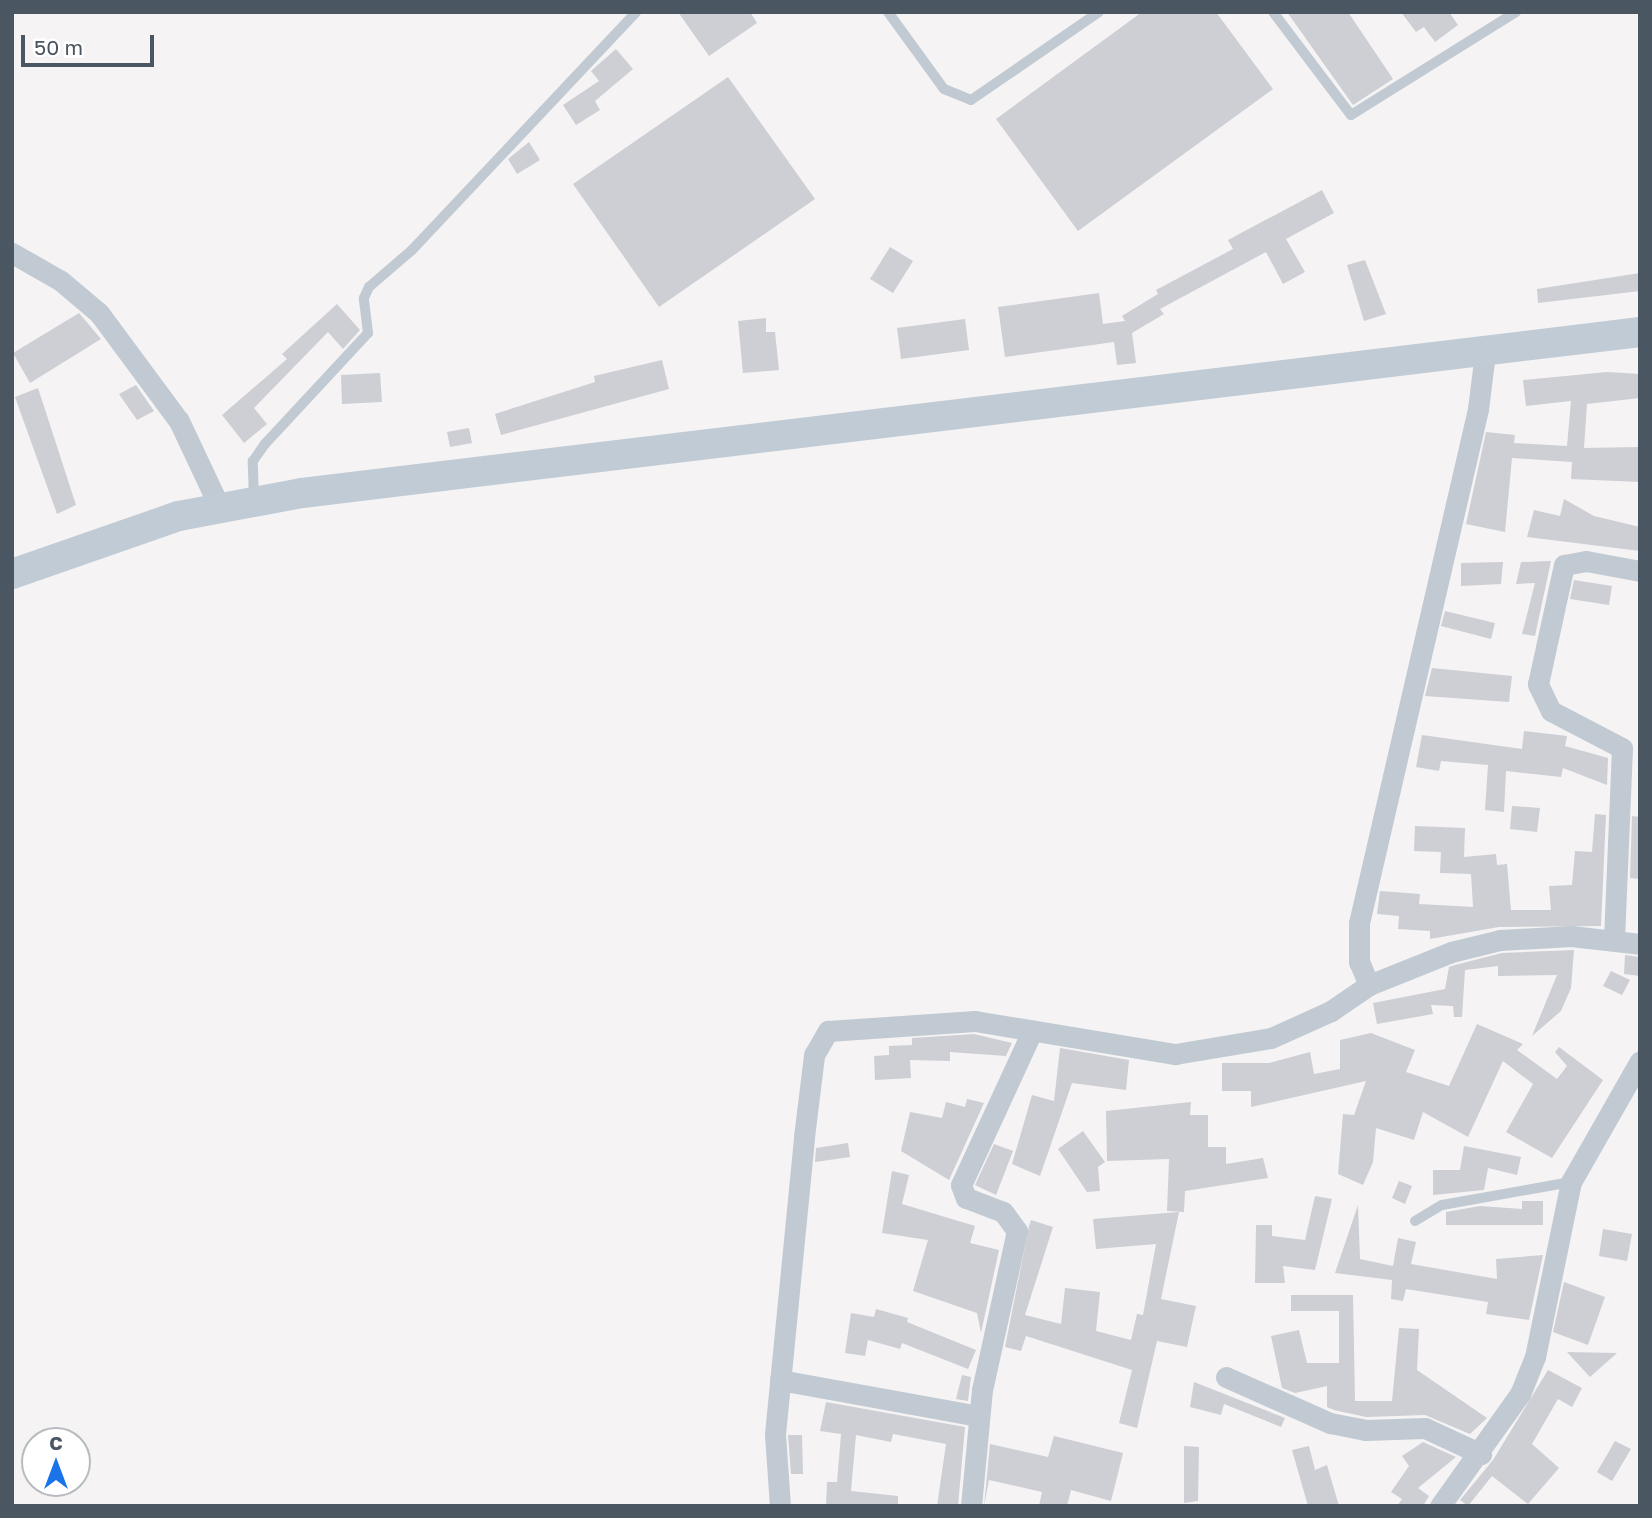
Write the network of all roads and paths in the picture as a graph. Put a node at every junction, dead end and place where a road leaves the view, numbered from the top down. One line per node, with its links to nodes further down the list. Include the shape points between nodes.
1 (636, 12): 9 (lane, via 412,250 369,287 364,298 368,333 253,461)
2 (888, 12): 3 (lane, via 944,89 971,100)
3 (1099, 12)
4 (1273, 12): 5 (lane, via 1351,115)
5 (1516, 12)
6 (12, 253): 10 (street, via 99,313 179,421)
7 (1640, 332): 8 (main road)
8 (1485, 353): 9 (main road); 15 (street, via 1478,409 1359,923 1359,962)
9 (254, 501): 10 (main road)
10 (219, 506): 12 (main road)
11 (1640, 571): 13 (street, via 1586,561 1564,565 1538,684 1550,711 1622,748)
12 (12, 574)
13 (1614, 939): 14 (street); 15 (street, via 1500,940 1451,952)
14 (1640, 944)
15 (1369, 985): 16 (street, via 1319,1017 1271,1038 1226,1049 1175,1054)
16 (1032, 1031): 21 (street, via 975,1021 837,1028 822,1037 804,1137); 22 (street, via 961,1185 967,1198 1003,1212 1017,1231)
17 (1640, 1062): 18 (street)
18 (1571, 1182): 19 (lane, via 1442,1205); 23 (street, via 1535,1357 1520,1395)
19 (1415, 1221)
20 (1226, 1377): 23 (street, via 1330,1423 1365,1430 1424,1429)
21 (780, 1380): 22 (street); 24 (street, via 775,1434)
22 (978, 1416): 25 (street)
23 (1481, 1454): 26 (street)
24 (780, 1506)
25 (971, 1506)
26 (1440, 1506)

